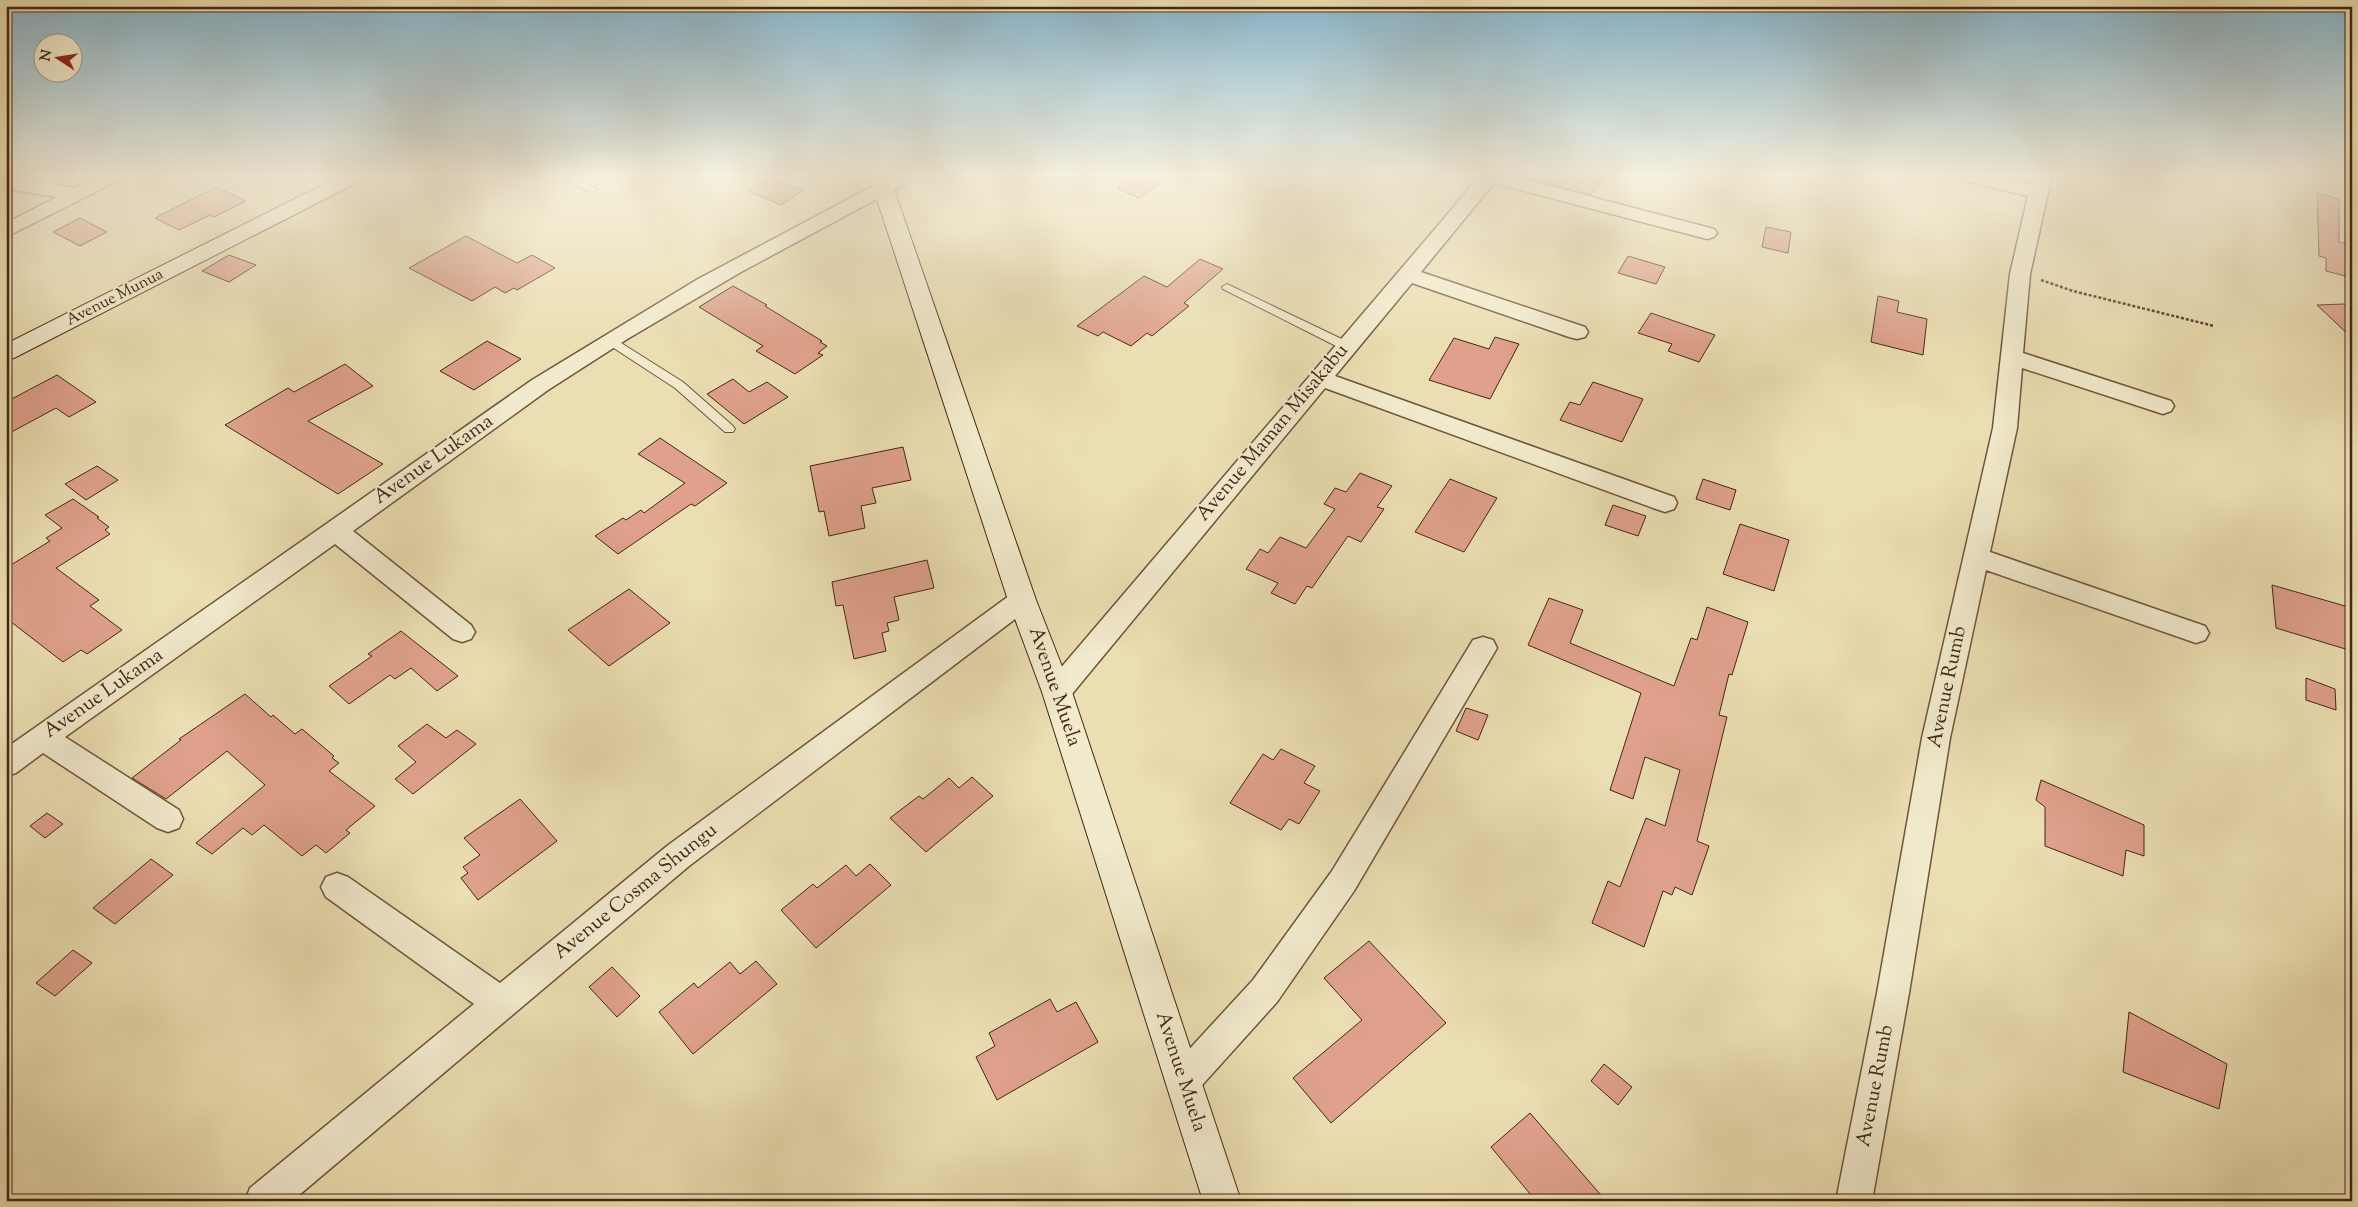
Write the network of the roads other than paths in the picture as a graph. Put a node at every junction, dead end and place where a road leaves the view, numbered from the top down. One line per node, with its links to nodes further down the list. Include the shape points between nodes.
1 (245, 231): 13 (street, Avenue Munua)
2 (798, 231): 11 (street, Avenue Lukama)
3 (906, 231): 21 (street, Avenue Muela)
4 (1442, 231): 8 (street, Avenue Maman Misakabu)
5 (1701, 231): 7 (street)
6 (2030, 231): 14 (street, Avenue Rumb, via 2020,274)
7 (1707, 233)
8 (1406, 274): 10 (street); 12 (street, Avenue Maman Misakabu)
9 (1227, 287): 12 (lane)
10 (1576, 332)
11 (610, 340): 17 (lane, via 679,385); 19 (street, Avenue Lukama, via 540,385)
12 (1346, 346): 15 (street, Avenue Maman Misakabu)
13 (6, 353)
14 (2011, 356): 16 (street); 20 (street, Avenue Rumb, via 2005,428)
15 (1320, 378): 18 (street); 25 (street, Avenue Maman Misakabu)
16 (2163, 406)
17 (729, 429)
18 (1665, 502)
19 (335, 530): 22 (street); 26 (street, Avenue Lukama)
20 (1976, 557): 23 (street); 34 (street, Avenue Rumb, via 1936,738)
21 (1022, 600): 25 (street, Avenue Muela); 30 (street, Avenue Cosma Shungu, via 678,856)
22 (462, 632)
23 (2196, 633)
24 (1483, 648): 31 (street, via 1343,881 1265,991)
25 (1057, 692): 31 (street, Avenue Muela)
26 (44, 738): 27 (street, Avenue Lukama); 28 (street)
27 (6, 764)
28 (168, 819)
29 (337, 887): 30 (street)
30 (500, 1003): 32 (street, Avenue Cosma Shungu)
31 (1184, 1081): 33 (street, Avenue Muela)
32 (263, 1201)
33 (1222, 1201)
34 (1854, 1201)

